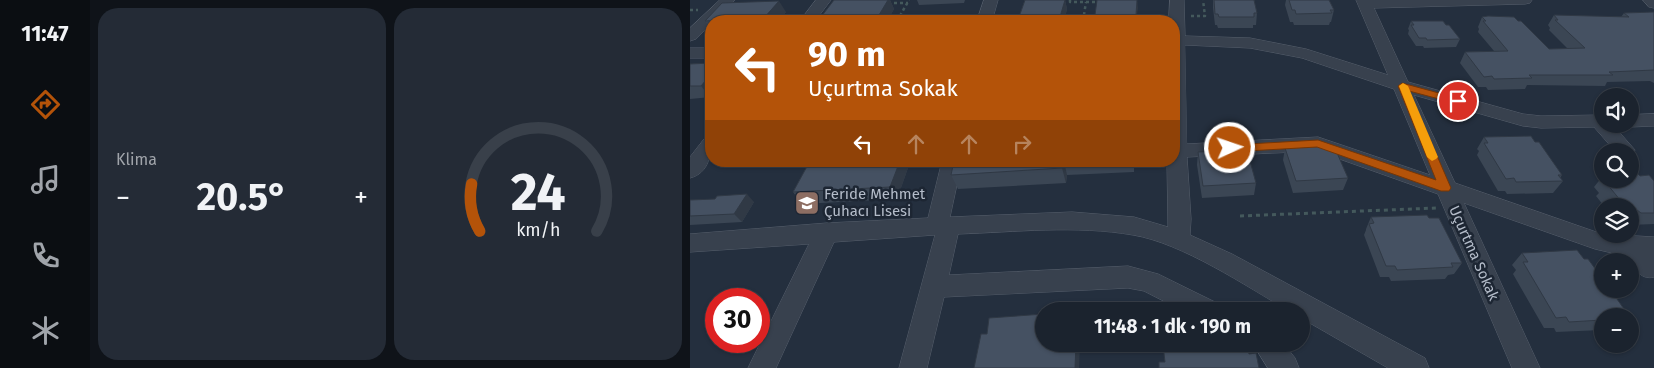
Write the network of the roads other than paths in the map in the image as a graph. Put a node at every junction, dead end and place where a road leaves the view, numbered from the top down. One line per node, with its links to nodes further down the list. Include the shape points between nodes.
1 (728, 0): 9 (street)
2 (824, 0): 10 (street)
3 (991, 0): 11 (street)
4 (1178, 0): 12 (street)
5 (1525, 0): 7 (street)
6 (1650, 0): 8 (street)
7 (1364, 2): 18 (street, Uçurtma Sokak)
8 (1654, 4)
9 (712, 15)
10 (812, 15)
11 (987, 15)
12 (1177, 15)
13 (705, 22): 14 (street)
14 (690, 36)
15 (1180, 40): 18 (street, via 1276,47 1327,60)
16 (705, 52): 17 (street)
17 (690, 53)
18 (1402, 86): 19 (street, via 1513,117 1536,115); 29 (street, Uçurtma Sokak)
19 (1594, 120)
20 (1654, 120): 21 (street)
21 (1639, 121)
22 (1611, 133): 23 (street)
23 (1619, 143)
24 (1180, 151): 29 (street, via 1318,144)
25 (705, 152): 28 (street)
26 (951, 167): 30 (street)
27 (1178, 167): 32 (street)
28 (690, 171)
29 (1445, 188): 34 (street); 42 (street, Uçurtma Sokak)
30 (943, 225): 31 (street); 32 (street, via 1102,222 1134,226); 35 (street)
31 (827, 232): 33 (street); 38 (street)
32 (1178, 240): 41 (street, via 1223,261)
33 (690, 243)
34 (1645, 254)
35 (935, 287): 36 (street, via 1128,277 1149,282); 39 (street)
36 (1190, 302)
37 (1273, 352): 40 (street)
38 (762, 368)
39 (913, 368)
40 (1285, 368)
41 (1415, 368)
42 (1526, 368)

